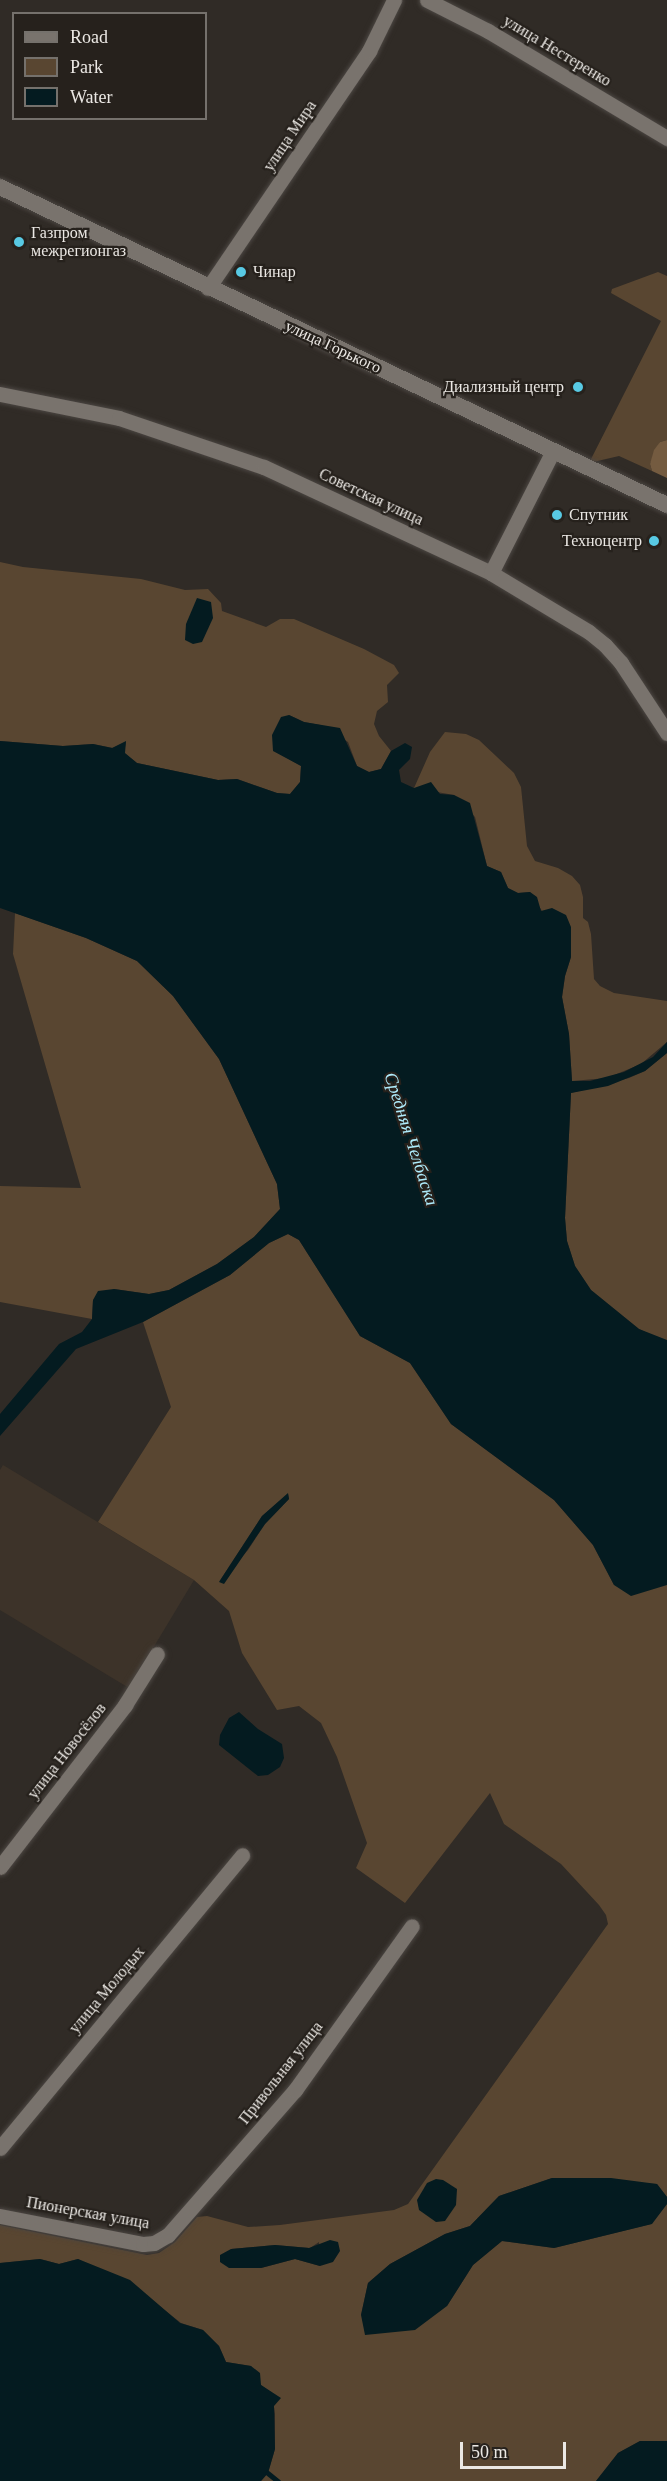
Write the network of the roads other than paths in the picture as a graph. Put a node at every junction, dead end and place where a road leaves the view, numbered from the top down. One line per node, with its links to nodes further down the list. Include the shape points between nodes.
1 (394, 0): 5 (street, улица Мира, via 369,51)
2 (427, 0): 3 (street, улица Нестеренко, via 498,37)
3 (667, 138)
4 (0, 187): 5 (main road, улица Горького)
5 (208, 288): 7 (main road, улица Горького)
6 (0, 394): 9 (street, Советская улица, via 119,418 264,467)
7 (553, 451): 8 (main road, улица Горького); 9 (street)
8 (667, 505)
9 (491, 573): 10 (street, Советская улица, via 605,645)
10 (667, 733)
11 (157, 1654): 13 (street, улица Новосёлов, via 125,1705)
12 (242, 1855): 15 (street, улица Молодых)
13 (0, 1867)
14 (412, 1926): 17 (street, Привольная улица, via 295,2090)
15 (0, 2148)
16 (0, 2216): 17 (street, Пионерская улица, via 143,2244)
17 (168, 2235)

